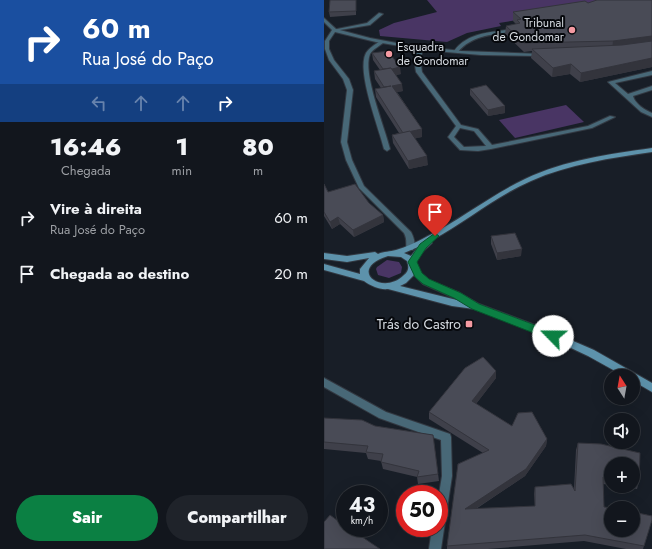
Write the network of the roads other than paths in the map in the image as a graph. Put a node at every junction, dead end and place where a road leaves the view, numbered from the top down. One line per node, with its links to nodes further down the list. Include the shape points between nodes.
1 (381, 14): 3 (street, via 368,24)
2 (324, 19): 3 (street)
3 (334, 30): 5 (street); 19 (street, via 327,41 327,49 350,90 344,142 349,160 361,187 407,232 411,239)
4 (514, 30): 7 (street, via 476,37 461,44)
5 (382, 42): 6 (street); 16 (street, via 368,54 366,63 371,97)
6 (421, 48): 7 (street); 14 (street, via 417,59 419,72)
7 (456, 52): 8 (street)
8 (549, 55)
9 (652, 73): 11 (street, via 611,82)
10 (652, 88): 11 (street, via 633,93)
11 (630, 100): 12 (street)
12 (652, 115)
13 (612, 117): 15 (street, via 590,127)
14 (460, 126): 15 (street, via 476,130); 15 (street, via 451,137 462,149)
15 (491, 147)
16 (387, 149)
17 (652, 150): 18 (main road, via 578,164 536,177 513,188)
18 (435, 236): 19 (main road); 23 (main road, via 423,246)
19 (410, 248): 20 (main road)
20 (396, 253): 21 (main road); 23 (main road, via 403,254)
21 (380, 255): 22 (main road, via 353,259); 25 (main road, via 373,258 365,268 364,274)
22 (324, 256)
23 (413, 265): 26 (main road, via 412,273 402,282); 27 (main road, via 418,275 426,282)
24 (324, 267): 25 (main road)
25 (367, 279): 26 (main road, via 372,283)
26 (387, 286): 27 (main road, via 454,304)
27 (476, 306): 28 (main road, via 540,330)
28 (620, 369)
29 (640, 380): 31 (main road)
30 (324, 382): 32 (street, via 383,415 446,437)
31 (652, 388)
32 (446, 485)
33 (437, 537): 34 (street)
34 (435, 549)

